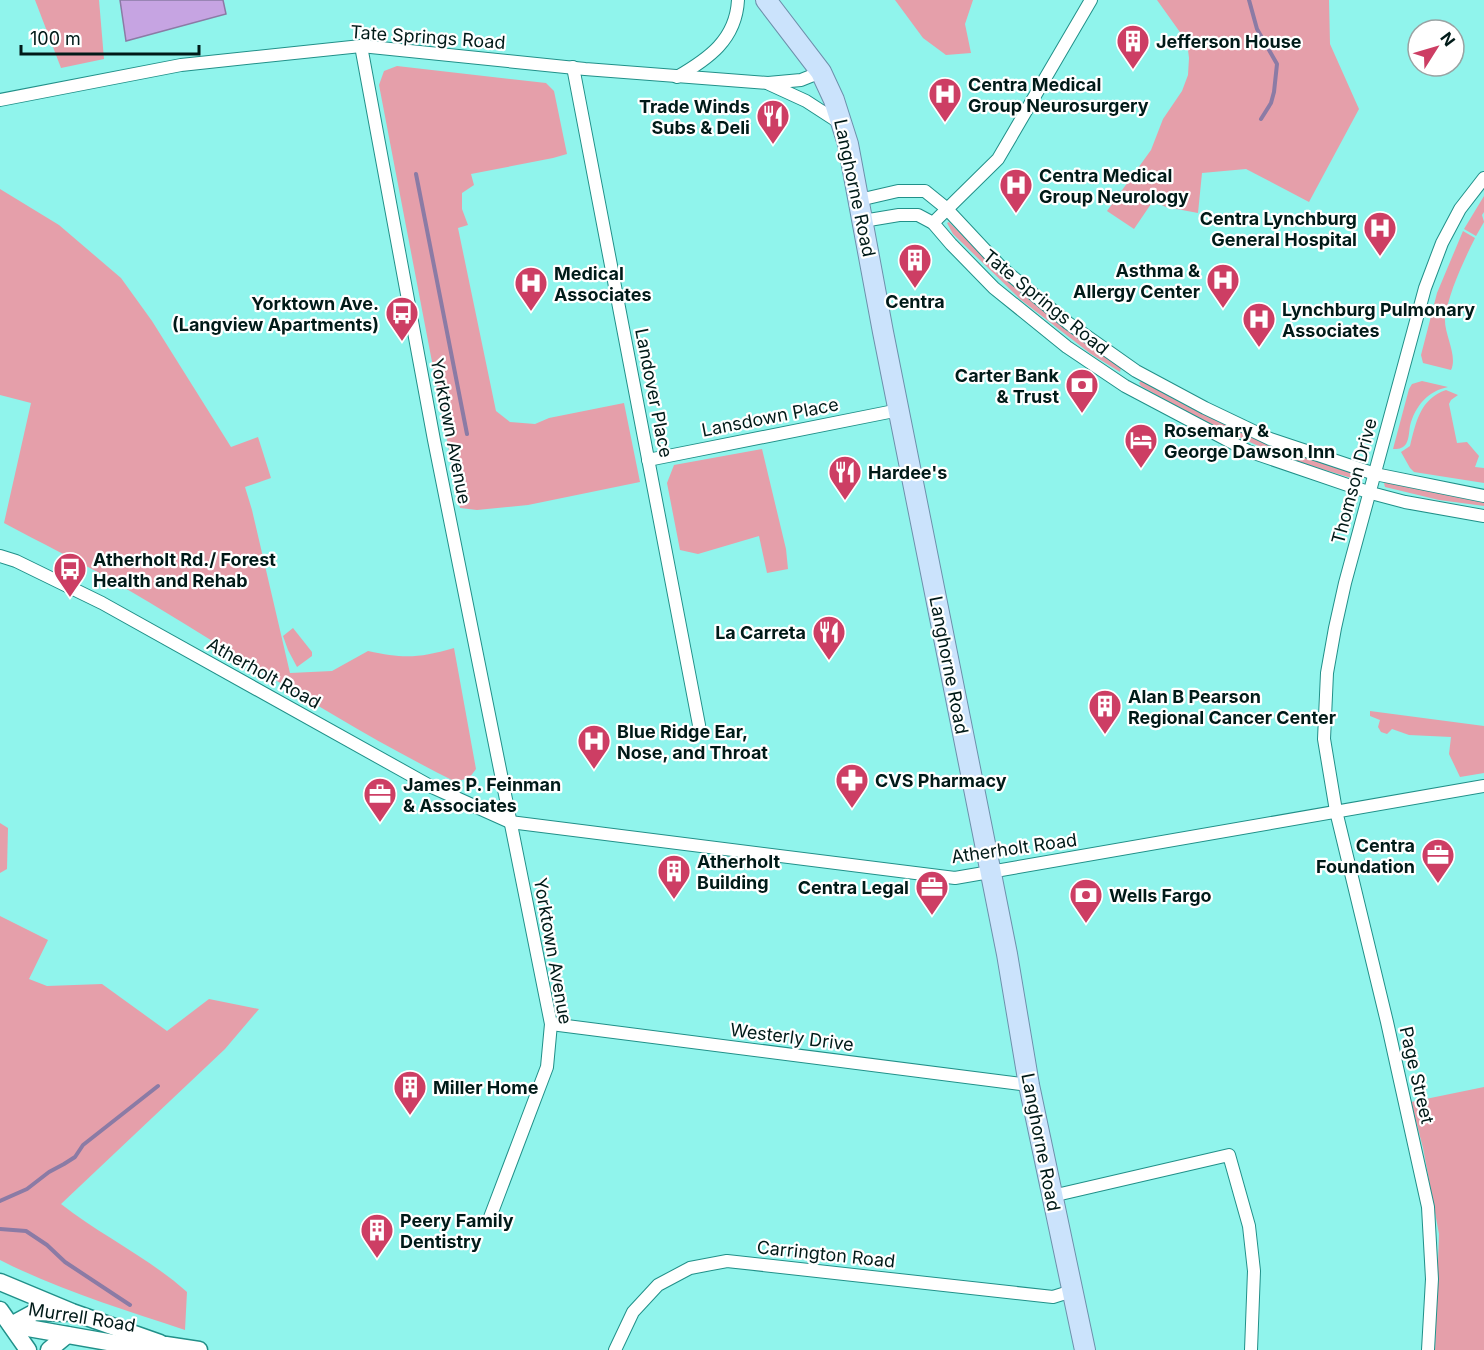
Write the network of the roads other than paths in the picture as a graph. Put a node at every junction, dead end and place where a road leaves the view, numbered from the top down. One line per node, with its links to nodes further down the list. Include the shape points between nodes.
1 (738, 0): 7 (street, via 721,45 704,62)
2 (766, 0): 6 (main road, Langhorne Road)
3 (1091, 0): 13 (street, via 998,159)
4 (361, 46): 5 (street, Tate Springs Road); 9 (street, Tate Springs Road, via 181,65); 26 (street, Yorktown Avenue)
5 (573, 67): 7 (street, Tate Springs Road); 17 (street, Landover Place)
6 (821, 72): 8 (street, Tate Springs Road, via 801,80); 10 (main road, Langhorne Road)
7 (677, 77): 8 (street, Tate Springs Road)
8 (768, 83): 10 (street, Tate Springs Road, via 806,101)
9 (0, 100)
10 (843, 126): 12 (main road, Langhorne Road)
11 (1484, 178): 18 (street, Thomson Drive, via 1460,209 1428,278)
12 (859, 201): 13 (street, Tate Springs Road, via 898,190 925,191); 14 (main road, Langhorne Road)
13 (946, 208): 15 (street); 18 (street, Tate Springs Road, via 1002,268 1068,323 1136,371 1270,439)
14 (863, 221): 15 (street, via 918,215); 16 (main road, Langhorne Road)
15 (933, 223): 19 (street, Tate Springs Road, via 994,288 1067,347 1125,386 1248,451)
16 (899, 410): 17 (street, Lansdown Place); 27 (main road, Langhorne Road)
17 (648, 460): 23 (street, Landover Place)
18 (1375, 474): 19 (street, Thomson Drive); 20 (street, Tate Springs Road)
19 (1371, 493): 21 (street, Tate Springs Road); 25 (street, Thomson Drive, via 1345,583 1327,673 1324,739)
20 (1484, 496)
21 (1484, 516)
22 (0, 556): 26 (street, Atherholt Road, via 102,603 432,787)
23 (699, 725)
24 (1484, 786): 25 (street, Atherholt Road)
25 (1336, 811): 27 (street, Atherholt Road); 45 (street, Page Street, via 1428,1207 1432,1279)
26 (510, 822): 27 (street, Atherholt Road, via 955,878); 28 (street, Yorktown Avenue)
27 (990, 873): 29 (main road, Langhorne Road)
28 (551, 1024): 29 (street, Westerly Drive); 31 (street, Yorktown Avenue, via 547,1067)
29 (1029, 1085): 30 (main road, Langhorne Road)
30 (1052, 1196): 33 (main road, Langhorne Road); 44 (street, via 1229,1155 1250,1226 1254,1271)
31 (489, 1220)
32 (0, 1282): 35 (street)
33 (1072, 1291): 42 (street, Carrington Road, via 1053,1297 727,1261 690,1268 658,1285 633,1312); 43 (main road, Langhorne Road)
34 (0, 1310): 36 (street)
35 (72, 1312): 36 (street, Murrell Road, via 35,1312); 38 (street, Murrell Road)
36 (11, 1325): 37 (street, Murrell Road); 39 (street)
37 (67, 1335): 38 (street, Murrell Road, via 136,1347); 40 (street)
38 (166, 1345): 41 (street, Murrell Road)
39 (28, 1350)
40 (50, 1350)
41 (199, 1350)
42 (615, 1350)
43 (1085, 1350)
44 (1251, 1350)
45 (1428, 1350)

